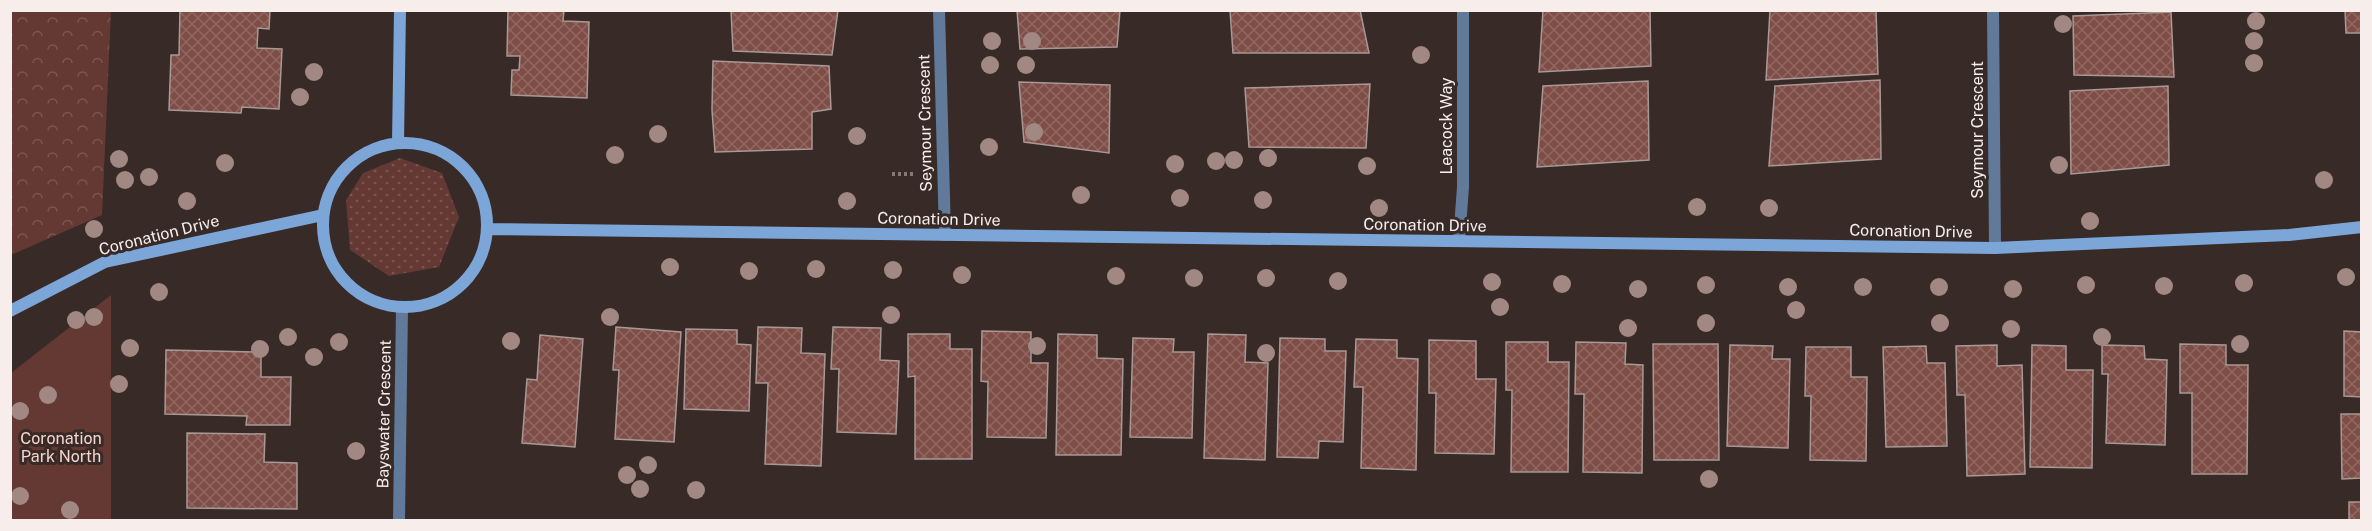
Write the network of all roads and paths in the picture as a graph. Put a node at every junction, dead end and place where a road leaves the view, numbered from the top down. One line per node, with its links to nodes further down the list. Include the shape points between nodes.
1 (400, 10): 5 (street)
2 (939, 10): 9 (street, Seymour Crescent)
3 (1463, 10): 10 (street, Leacock Way)
4 (1993, 10): 11 (street, Seymour Crescent)
5 (398, 143): 6 (street, via 371,150 348,166 332,188); 8 (street, via 432,147 462,166 481,195)
6 (323, 215): 12 (street, via 324,242 334,267 352,288 375,302); 13 (street, Coronation Drive, via 105,262)
7 (2361, 227): 11 (street, Coronation Drive, via 2289,236)
8 (487, 229): 9 (street, Coronation Drive); 12 (street, via 482,254 469,276 450,294 427,304)
9 (945, 235): 10 (street, Coronation Drive)
10 (1459, 241): 11 (street, Coronation Drive)
11 (1995, 248)
12 (402, 308): 14 (street, Bayswater Crescent)
13 (10, 311)
14 (399, 520)

